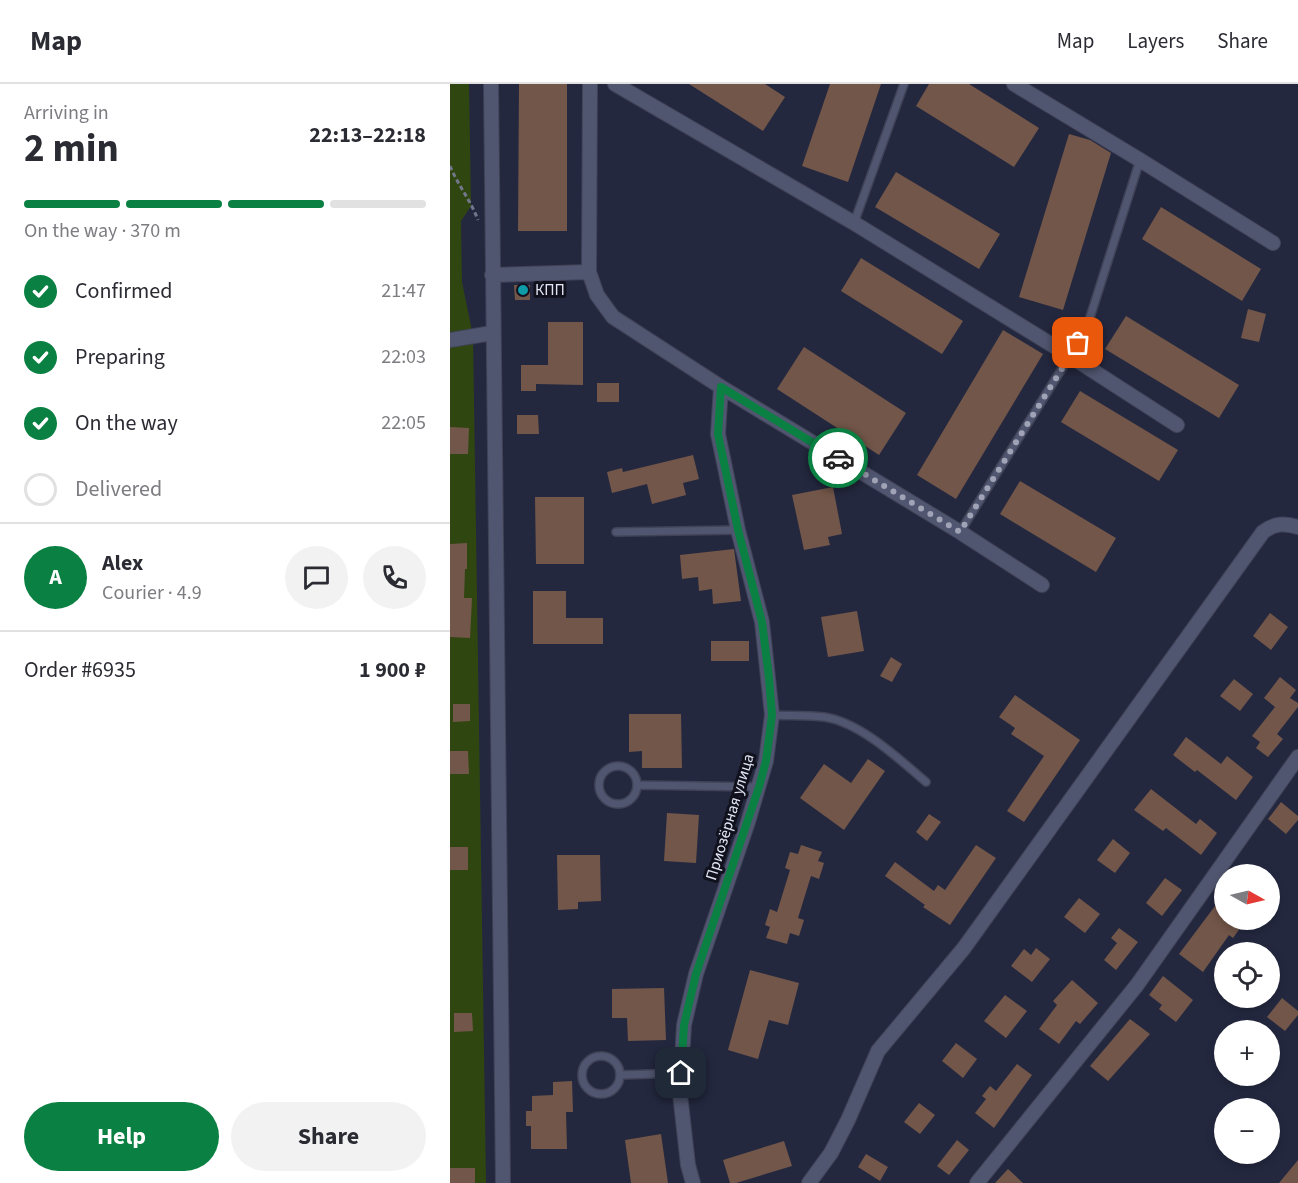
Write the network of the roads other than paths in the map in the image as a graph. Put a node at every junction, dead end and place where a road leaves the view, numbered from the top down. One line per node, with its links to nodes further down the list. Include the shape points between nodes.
1 (491, 84): 10 (street)
2 (590, 84): 9 (street)
3 (615, 84): 7 (street)
4 (904, 84): 7 (lane)
5 (1014, 84): 6 (street)
6 (1140, 160): 8 (street); 13 (lane, via 1086,330)
7 (855, 223): 13 (street)
8 (1273, 243)
9 (589, 272): 10 (street); 14 (street, via 597,295 613,317)
10 (492, 275): 11 (street)
11 (492, 333): 12 (street); 28 (street)
12 (450, 339)
13 (1070, 356): 15 (street); 19 (lane)
14 (721, 387): 17 (street, Приозёрная улица, via 718,434); 19 (street)
15 (1177, 425)
16 (1298, 527): 30 (street, via 1273,525 1263,532 964,948 878,1051 831,1153)
17 (738, 530): 18 (lane); 21 (street, Приозёрная улица, via 762,622)
18 (616, 532)
19 (960, 532): 20 (street)
20 (1042, 585)
21 (772, 715): 23 (lane, via 826,717 849,725); 25 (street, Приозёрная улица)
22 (1298, 757): 31 (street, via 1137,985)
23 (926, 782)
24 (637, 785): 24 (lane, via 632,773 614,766 603,773 598,786 608,802 621,804 633,798); 25 (lane)
25 (759, 787): 26 (street, Приозёрная улица, via 696,974 684,1025)
26 (681, 1073): 27 (lane); 29 (street, Приозёрная улица, via 686,1153)
27 (621, 1075): 27 (lane, via 616,1063 604,1056 591,1059 582,1076 587,1088 598,1095 616,1088)
28 (503, 1183)
29 (693, 1183)
30 (809, 1183)
31 (977, 1183)

